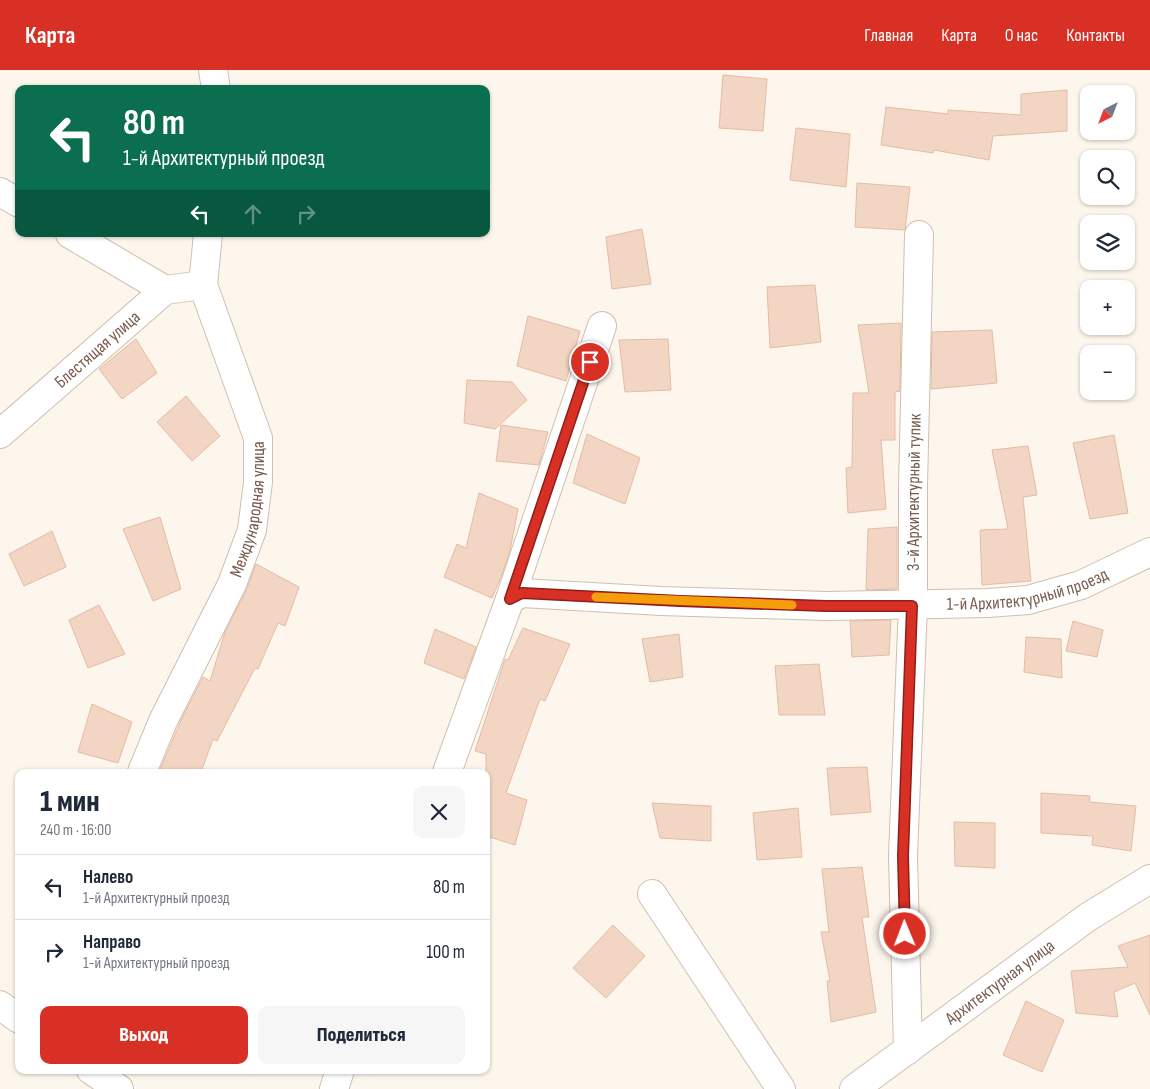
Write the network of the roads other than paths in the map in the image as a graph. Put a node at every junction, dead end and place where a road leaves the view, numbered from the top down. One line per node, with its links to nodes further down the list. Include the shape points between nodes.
1 (213, 70): 2 (street)
2 (215, 85)
3 (0, 192): 4 (street)
4 (15, 201)
5 (919, 235): 14 (street, 3-й Архитектурный тупик)
6 (75, 237): 9 (street)
7 (208, 237): 8 (street, Международная улица)
8 (203, 285): 9 (street); 15 (street, Международная улица, via 258,438 258,482 252,530 232,584 163,722)
9 (166, 290): 11 (street, Блестящая улица)
10 (602, 326): 13 (street)
11 (3, 426)
12 (1150, 552): 14 (street, 1-й Архитектурный проезд, via 1082,585 1028,600)
13 (510, 599): 14 (street, 1-й Архитектурный проезд, via 522,593 671,601); 16 (street)
14 (912, 606): 21 (street, 3-й Архитектурный тупик, via 903,856)
15 (143, 769)
16 (448, 769)
17 (1150, 879): 21 (street, Архитектурная улица, via 1088,917)
18 (652, 894): 26 (street)
19 (0, 1005): 20 (street)
20 (15, 1016)
21 (908, 1050): 27 (street, Архитектурная улица)
22 (97, 1074): 24 (street)
23 (339, 1074): 25 (street)
24 (120, 1089)
25 (334, 1089)
26 (781, 1089)
27 (854, 1089)

